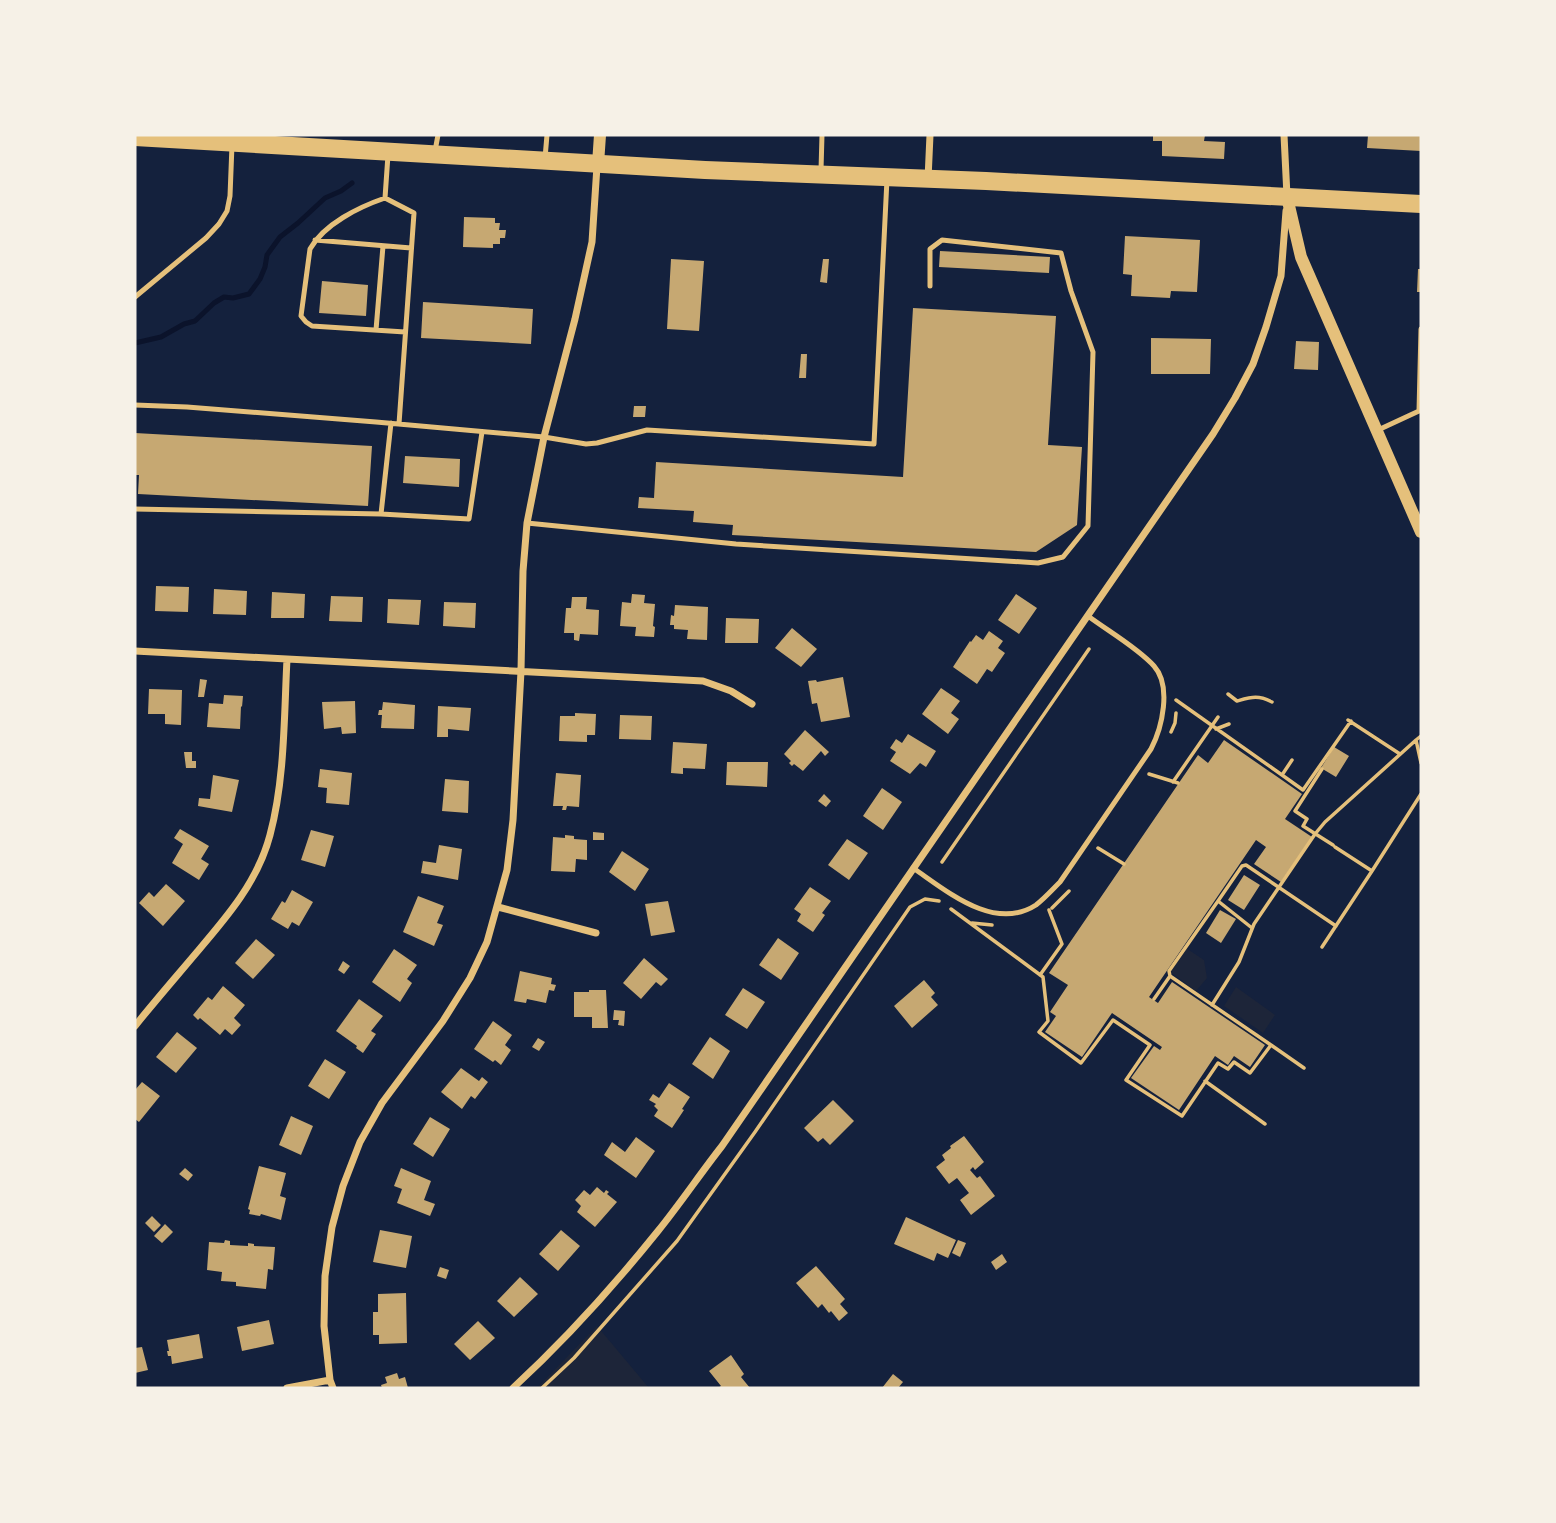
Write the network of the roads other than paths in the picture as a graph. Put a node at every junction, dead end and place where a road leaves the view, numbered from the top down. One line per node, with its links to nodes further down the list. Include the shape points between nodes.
1 (438, 135): 11 (lane)
2 (547, 135): 12 (lane)
3 (600, 135): 13 (street)
4 (822, 135): 14 (lane)
5 (930, 135): 16 (street)
6 (1284, 135): 17 (street)
7 (140, 137): 8 (main road)
8 (228, 140): 9 (main road); 24 (lane, via 227,211 206,238)
9 (302, 141): 10 (main road)
10 (388, 152): 11 (main road); 18 (lane)
11 (434, 154): 12 (main road)
12 (545, 161): 13 (main road)
13 (598, 164): 14 (main road); 34 (street, via 592,242)
14 (821, 175): 15 (main road)
15 (888, 178): 16 (main road); 34 (lane, via 874,444 647,430 586,444)
16 (928, 179): 17 (main road)
17 (1287, 197): 19 (main road); 32 (street, via 1301,257); 39 (street, via 1281,276 1253,365 1213,434)
18 (385, 198): 20 (lane, via 363,205); 22 (lane, via 414,213)
19 (1421, 204)
20 (315, 240): 21 (lane); 26 (lane, via 301,316 312,326)
21 (383, 246): 22 (lane); 26 (lane)
22 (411, 248): 27 (lane)
23 (930, 286): 37 (lane, via 930,249 942,240 1061,253 1093,352 1088,526 1063,557 1038,563 790,548)
24 (135, 297)
25 (1421, 329): 29 (lane)
26 (376, 330): 27 (lane)
27 (405, 332): 31 (lane)
28 (135, 405): 30 (lane)
29 (1420, 412): 32 (lane)
30 (391, 423): 31 (lane); 36 (lane)
31 (399, 424): 33 (lane)
32 (1377, 430): 38 (street)
33 (482, 432): 34 (lane); 36 (lane, via 469,519)
34 (544, 437): 37 (street)
35 (135, 509): 36 (lane)
36 (381, 514)
37 (527, 523): 42 (street)
38 (1421, 532)
39 (1088, 616): 44 (street); 44 (lane, via 1156,667 1162,680 1163,714 1151,749 1067,872 1034,906 1003,914 960,900)
40 (135, 651): 41 (street)
41 (287, 659): 42 (street); 47 (street, via 277,807 260,863 223,921)
42 (521, 671): 43 (street, via 703,681); 45 (street, via 513,820)
43 (752, 704)
44 (913, 868): 50 (street, via 659,1230)
45 (498, 907): 46 (street); 48 (street, via 470,978 382,1103 342,1186 325,1276 324,1326)
46 (596, 933)
47 (135, 1026)
48 (332, 1384): 49 (street)
49 (287, 1388)
50 (513, 1388)

